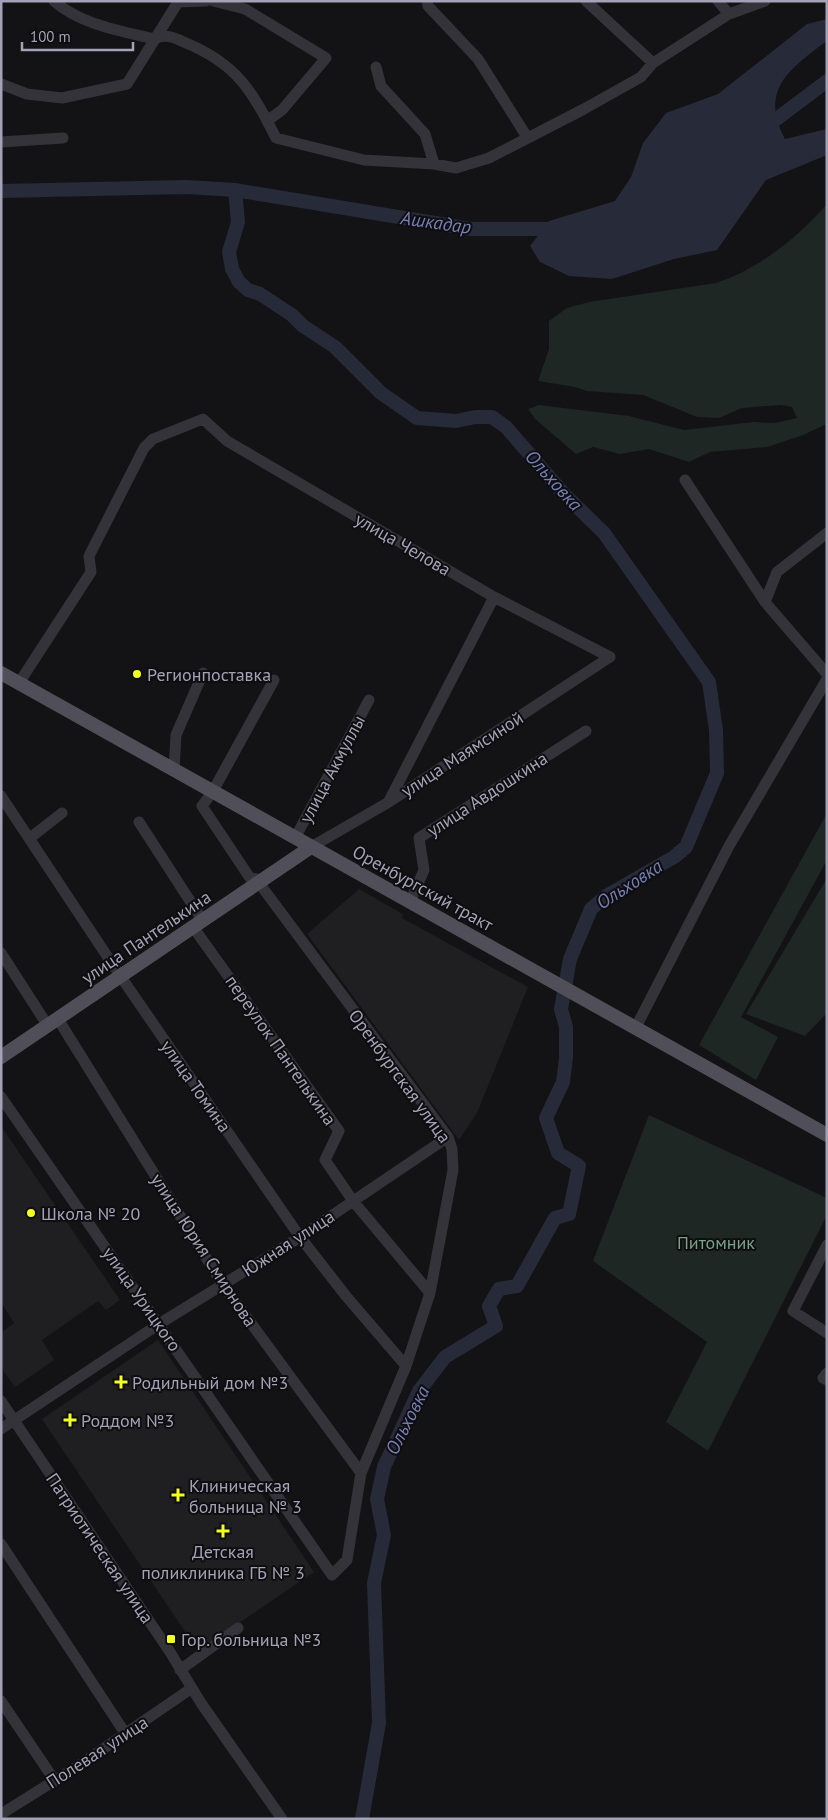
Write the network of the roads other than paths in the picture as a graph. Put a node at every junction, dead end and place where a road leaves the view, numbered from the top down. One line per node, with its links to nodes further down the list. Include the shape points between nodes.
1 (54, 1): 9 (street, via 84,21)
2 (206, 1): 9 (street, via 178,2)
3 (213, 1): 13 (street, via 245,9 326,58 282,110)
4 (427, 1): 14 (street, via 428,6 478,59)
5 (586, 1): 10 (street)
6 (718, 1): 8 (street)
7 (765, 1): 8 (street)
8 (729, 14): 10 (street)
9 (154, 39): 12 (street, via 127,84 62,98 27,94); 13 (street, via 162,35 172,37 207,51 226,64 248,88)
10 (653, 63): 14 (street, via 641,77)
11 (376, 67): 17 (street, via 381,86 425,134)
12 (1, 84)
13 (267, 121): 17 (street, via 276,138 364,160)
14 (527, 137): 17 (street, via 489,158 456,168)
15 (63, 138): 16 (street)
16 (1, 142)
17 (434, 164)
18 (685, 480): 21 (street)
19 (827, 533): 21 (street, via 776,572)
20 (494, 597): 22 (street, улица Челова); 25 (street, улица Челова, via 227,441 203,419 153,439 144,448 89,556 91,572); 33 (street)
21 (765, 602): 24 (street)
22 (610, 657): 33 (street, улица Маямсиной)
23 (203, 673): 30 (street, via 176,735)
24 (827, 674)
25 (8, 679): 30 (main road, Оренбургский тракт)
26 (827, 679): 45 (street, via 729,846)
27 (274, 680): 31 (street)
28 (369, 700): 37 (street, улица Акмуллы)
29 (586, 731): 40 (street, улица Авдошкина, via 419,838 424,870)
30 (174, 769): 31 (main road, Оренбургский тракт)
31 (213, 791): 37 (main road, Оренбургский тракт); 39 (street, Оренбургская улица, via 202,806 250,878)
32 (1, 796): 36 (street, улица Томина)
33 (388, 802): 38 (street, улица Маямсиной)
34 (62, 813): 36 (street)
35 (139, 822): 41 (street, переулок Пантелькина)
36 (30, 838): 43 (street, улица Томина)
37 (295, 838): 38 (main road, Оренбургский тракт)
38 (311, 848): 39 (main road, улица Пантелькина); 40 (main road, Оренбургский тракт)
39 (261, 882): 41 (main road, улица Пантелькина); 49 (street, Оренбургская улица)
40 (410, 902): 45 (main road, Оренбургский тракт)
41 (198, 924): 43 (main road, улица Пантелькина); 50 (street, переулок Пантелькина, via 339,1131 325,1160)
42 (1, 953): 44 (street, улица Юрия Смирнова)
43 (121, 977): 44 (main road, улица Пантелькина); 51 (street, улица Томина)
44 (53, 1023): 46 (main road, улица Пантелькина); 54 (street, улица Юрия Смирнова)
45 (636, 1027): 48 (main road, Оренбургский тракт)
46 (1, 1057)
47 (1, 1097): 56 (street, улица Урицкого)
48 (827, 1135)
49 (448, 1137): 50 (street, Южная улица); 55 (street, Оренбургская улица, via 453,1170)
50 (354, 1201): 51 (street, Южная улица); 55 (street, переулок Пантелькина)
51 (300, 1238): 54 (street, Южная улица); 58 (street, улица Томина)
52 (827, 1245): 53 (street)
53 (824, 1259): 57 (street, via 793,1311)
54 (223, 1285): 56 (street, Южная улица); 64 (street, улица Юрия Смирнова)
55 (430, 1293): 58 (street, Оренбургская улица)
56 (159, 1324): 62 (street, Южная улица); 66 (street, улица Урицкого)
57 (827, 1333)
58 (406, 1366): 64 (street, Оренбургская улица)
59 (827, 1373): 60 (street, via 824,1378)
60 (827, 1380)
61 (1, 1401): 62 (street, Патриотическая улица)
62 (14, 1420): 63 (street, Южная улица); 68 (street, Патриотическая улица)
63 (1, 1429)
64 (360, 1473): 66 (street, Оренбургская улица, via 348,1560)
65 (1, 1544): 71 (street)
66 (332, 1575)
67 (238, 1628): 68 (street)
68 (180, 1670): 69 (street, Патриотическая улица)
69 (192, 1688): 71 (street, Полевая улица); 74 (street, Патриотическая улица)
70 (1, 1701): 72 (street)
71 (125, 1733): 72 (street, Полевая улица)
72 (55, 1781): 73 (street, Полевая улица)
73 (1, 1814)
74 (282, 1819)

